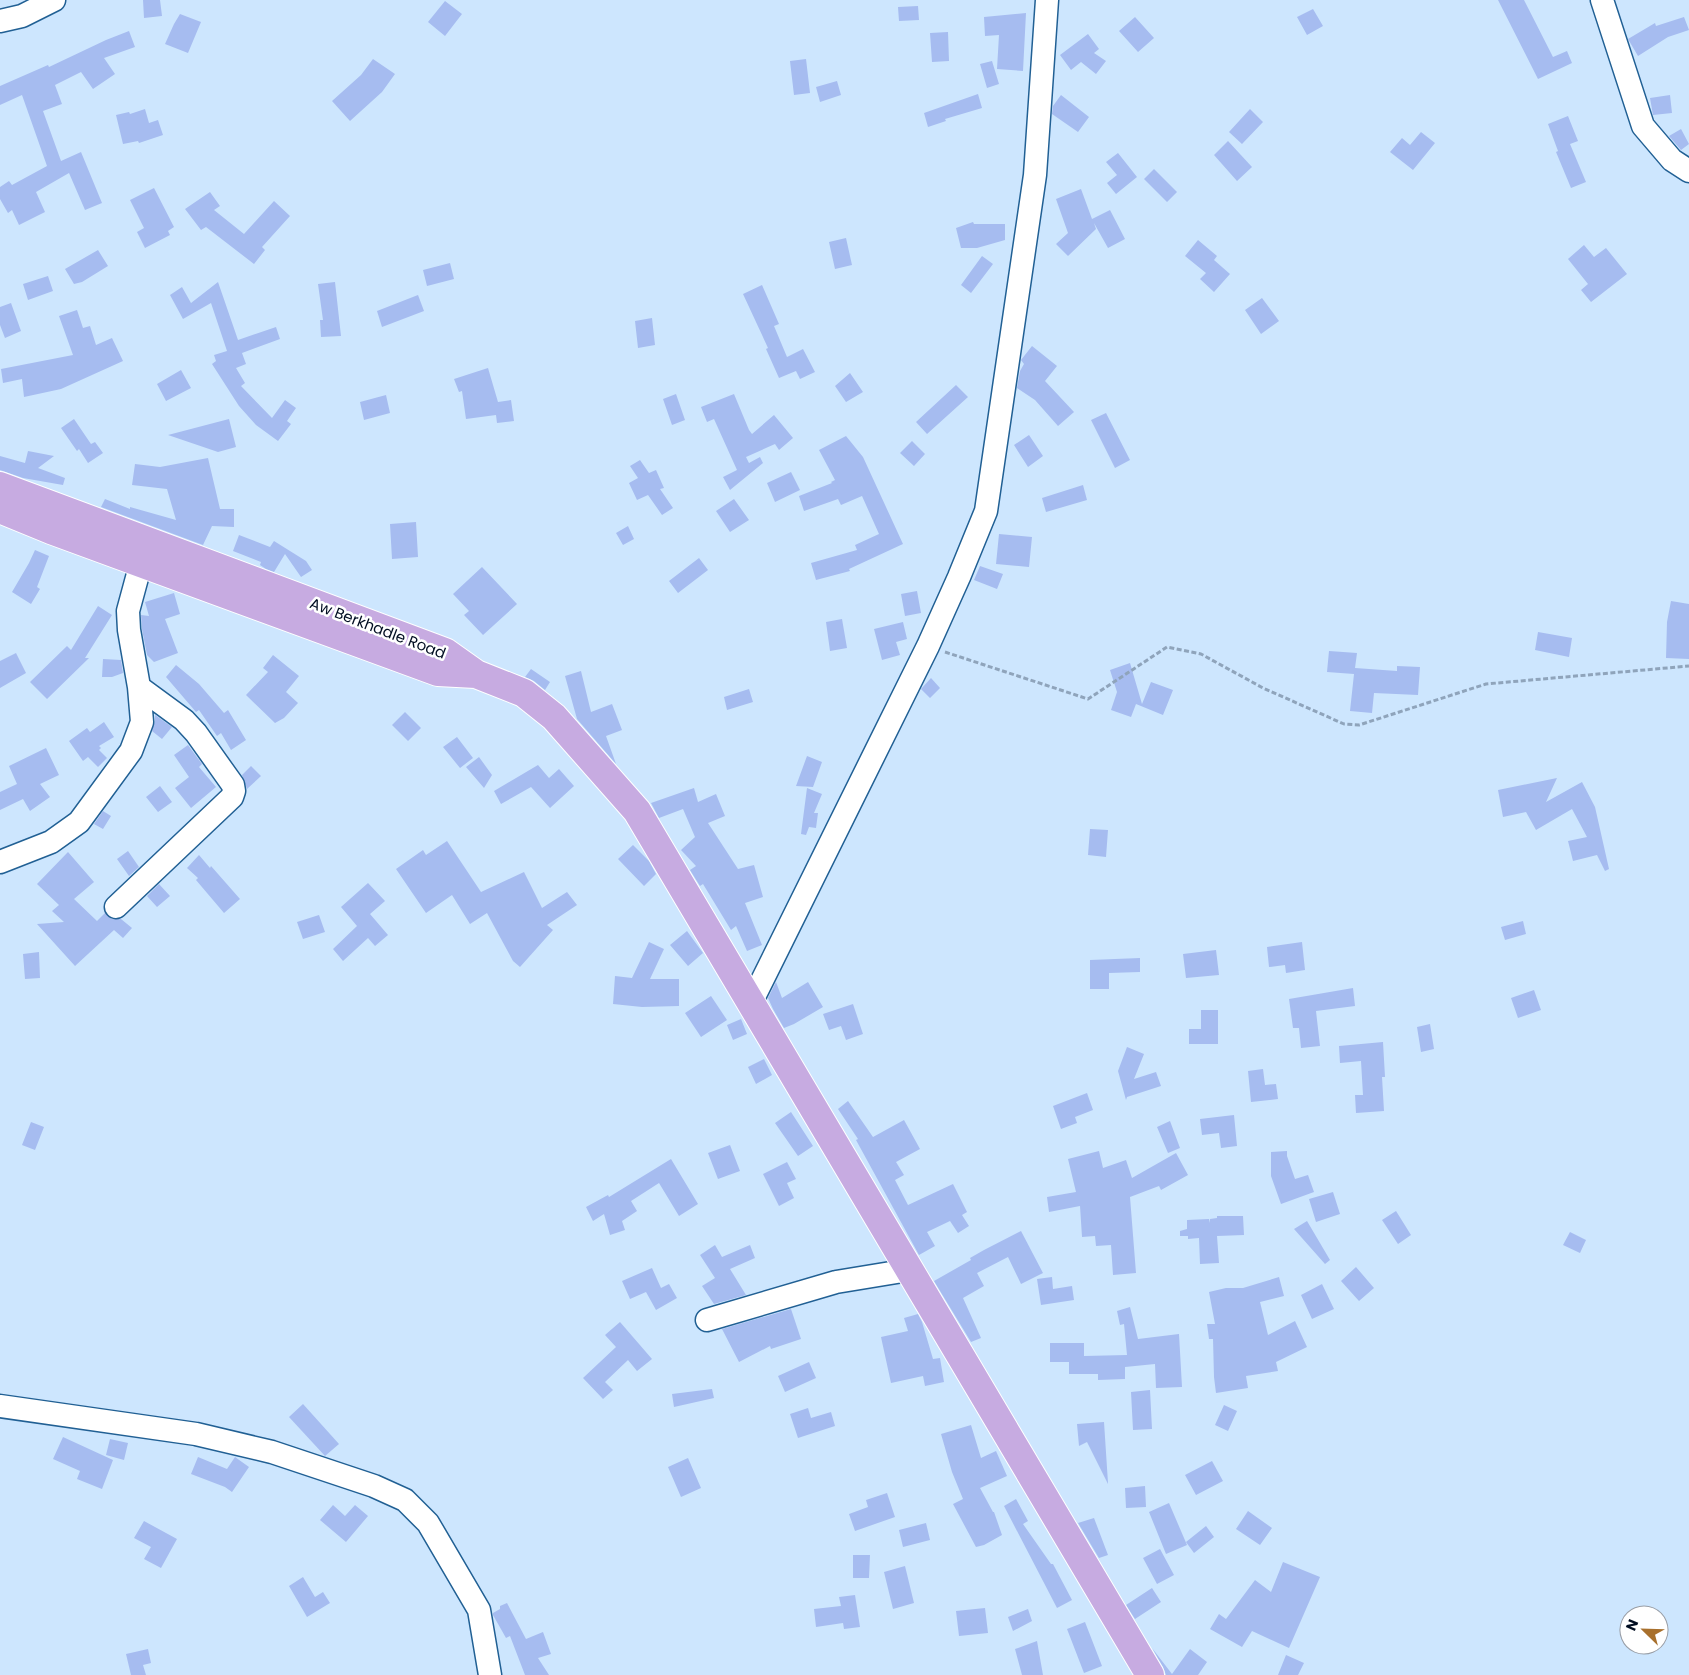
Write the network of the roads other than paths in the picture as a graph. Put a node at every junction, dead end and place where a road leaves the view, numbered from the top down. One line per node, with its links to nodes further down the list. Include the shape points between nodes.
1 (54, 0): 4 (street, via 22,16)
2 (1047, 0): 13 (street, via 1035,175 986,511 928,646)
3 (1602, 0): 5 (street, via 1643,126 1672,160)
4 (0, 21)
5 (1689, 172)
6 (0, 486): 9 (main road, Aw Berkhadle Road, via 446,652)
7 (0, 509): 8 (main road, Aw Berkhadle Road)
8 (141, 562): 9 (main road, Aw Berkhadle Road, via 438,672); 10 (street, via 128,611)
9 (476, 674): 13 (main road, via 524,693 554,717 637,811)
10 (138, 687): 11 (street, via 142,722 131,751 79,822 52,842); 12 (street, via 184,720 233,785 234,791 232,797)
11 (0, 862)
12 (116, 907)
13 (751, 1003): 14 (main road)
14 (909, 1270): 15 (street, via 836,1282); 17 (main road)
15 (707, 1320)
16 (0, 1406): 18 (street, via 196,1434 272,1452 374,1486 405,1500 428,1523 479,1610)
17 (1143, 1670)
18 (490, 1675)

